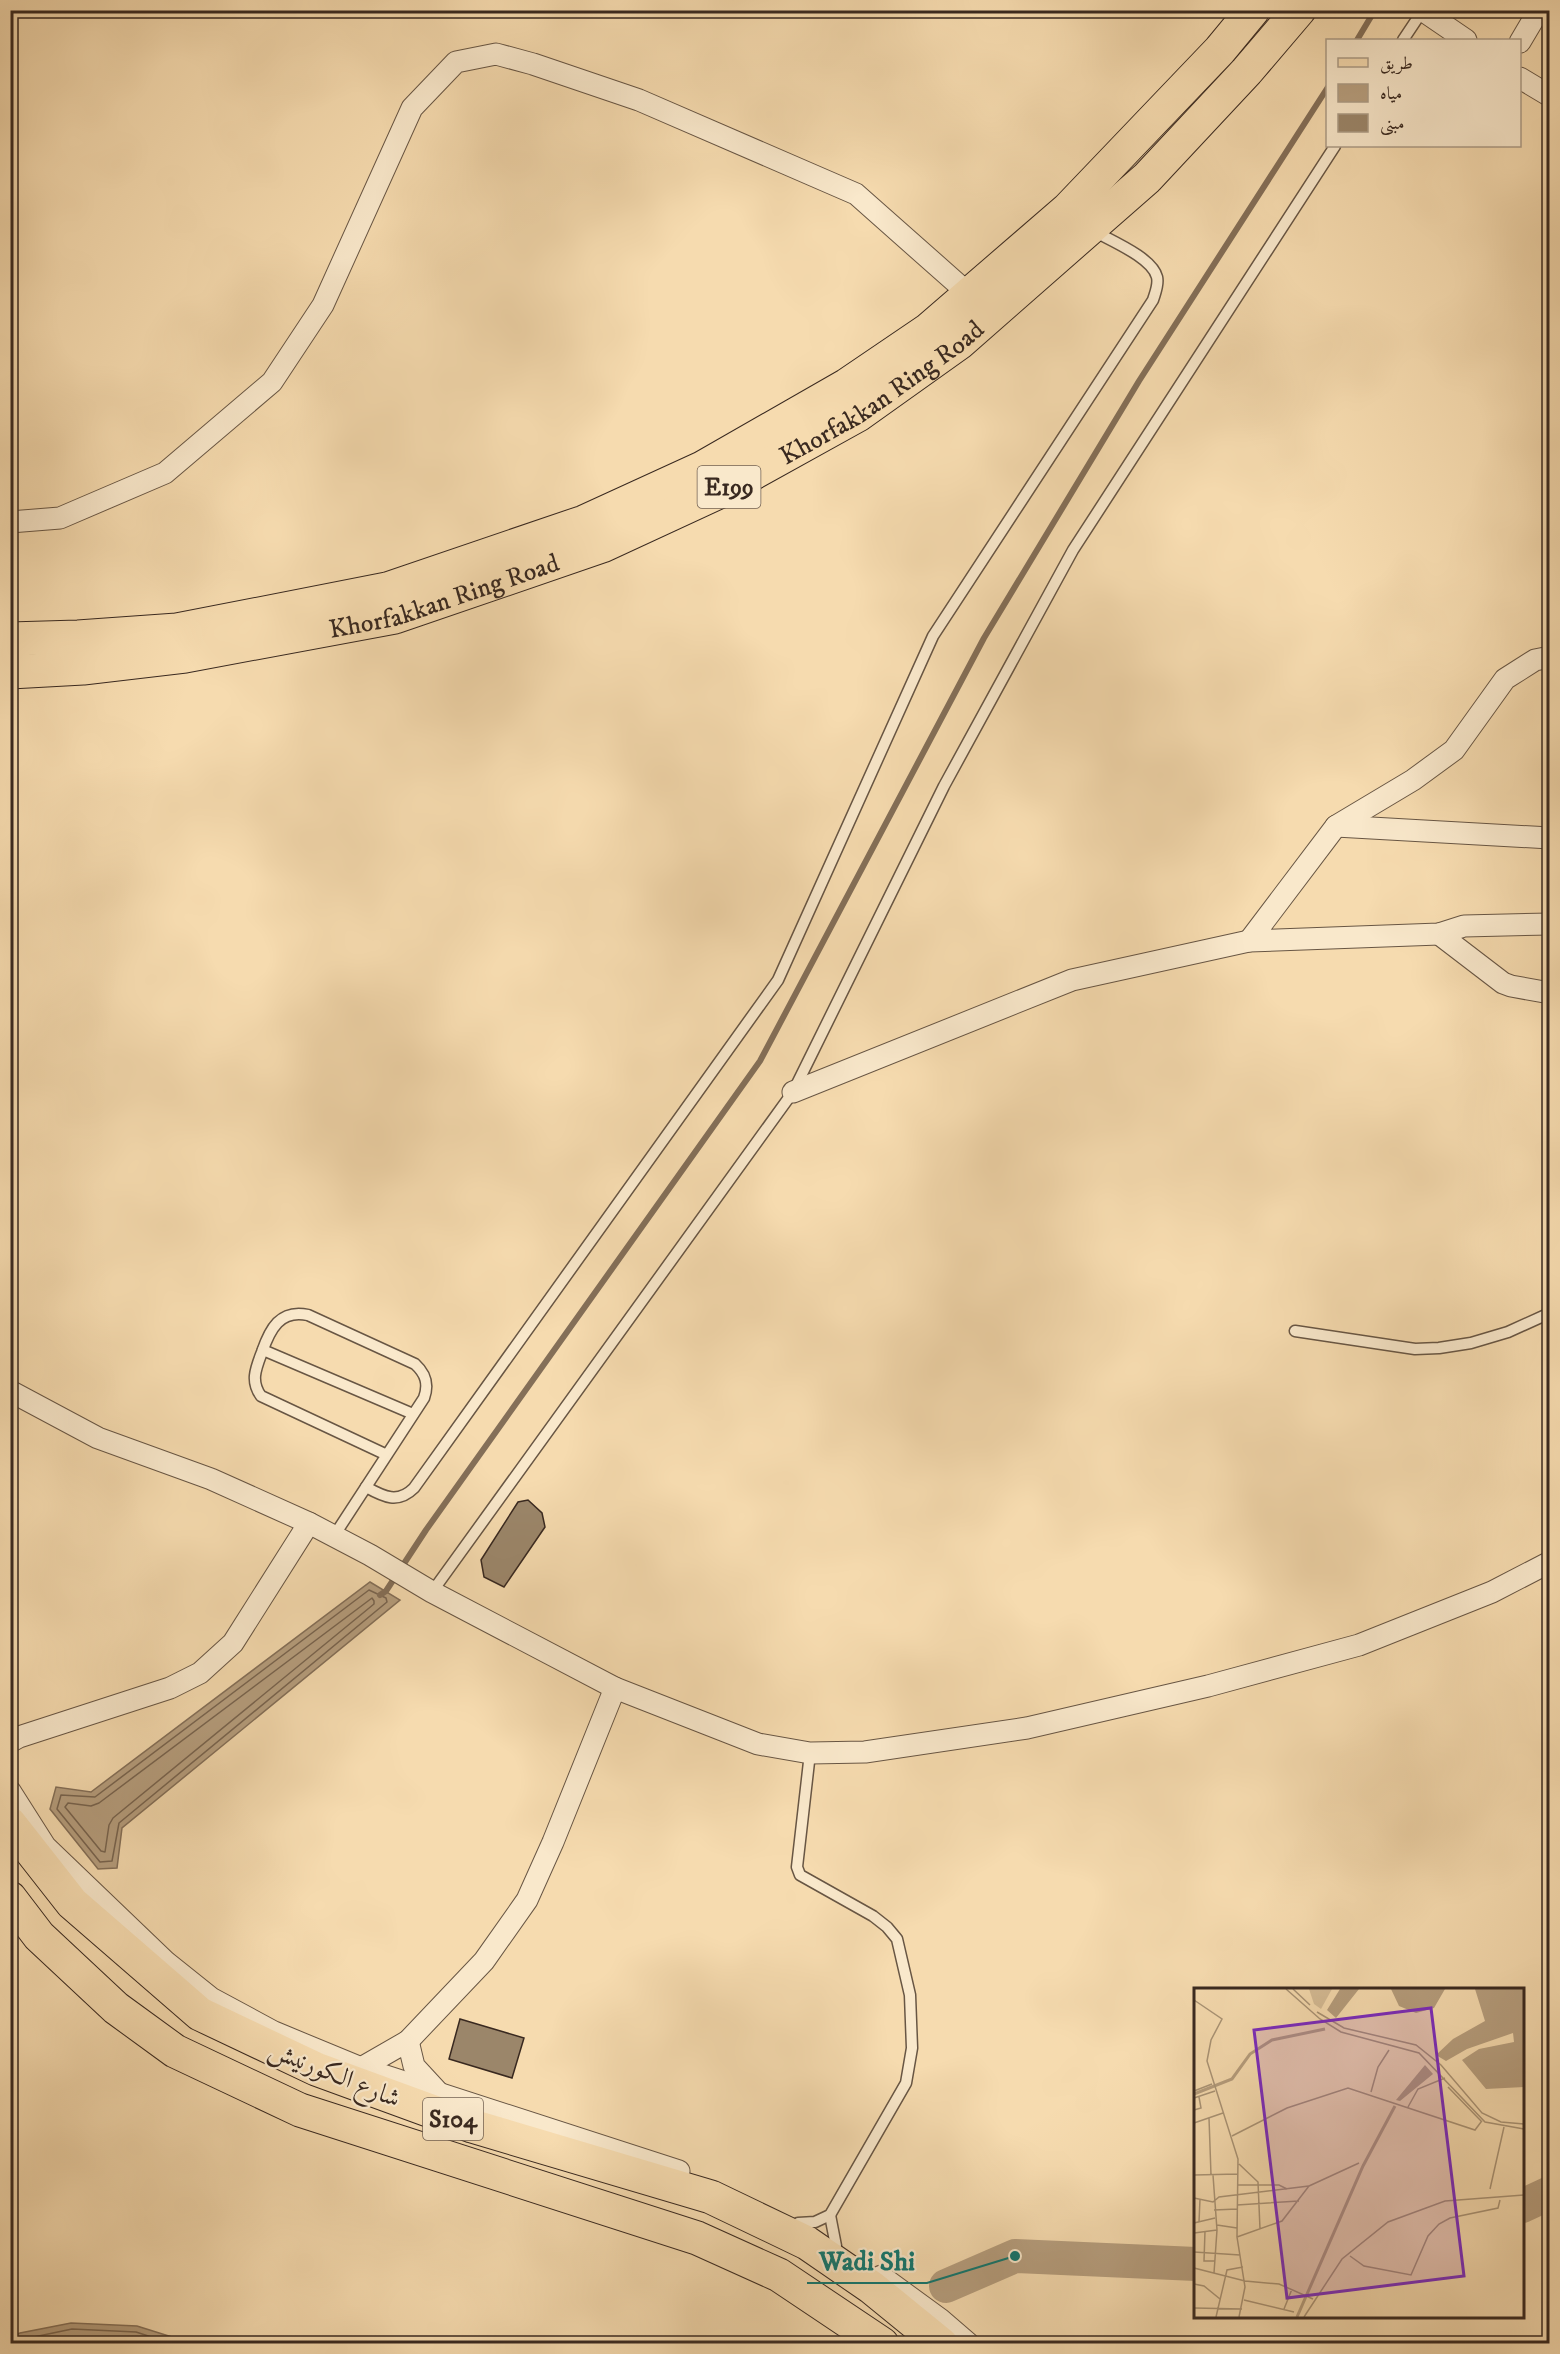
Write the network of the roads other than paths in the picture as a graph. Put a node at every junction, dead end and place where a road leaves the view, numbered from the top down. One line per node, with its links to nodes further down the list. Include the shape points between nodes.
1 (1253, 10): 12 (main road, Khorfakkan Ring Road / E199, via 1213,58 1068,209)
2 (1299, 10): 11 (main road, Khorfakkan Ring Road / E199, via 1155,169)
3 (1539, 10): 7 (street)
4 (1422, 11): 5 (lane); 6 (street)
5 (1404, 39)
6 (1464, 39)
7 (1521, 40)
8 (1521, 79): 9 (street)
9 (1550, 96)
10 (1334, 147): 23 (lane, via 1073,550 944,786)
11 (1089, 229): 16 (main road, Khorfakkan Ring Road / E199, via 959,343 877,403 721,491 603,546 395,616 185,656); 30 (lane, via 1152,265 1157,277 1153,300 933,636 778,980 414,1488 391,1499)
12 (970, 295): 13 (street, via 855,194 639,100 533,63 496,54 456,62 412,108 324,305 272,382 165,473 60,518); 14 (main road, Khorfakkan Ring Road / E199, via 928,330 847,385 702,468 584,522 387,590 177,630)
13 (10, 522)
14 (10, 639)
15 (1550, 657): 17 (street, via 1535,660 1505,679 1454,750 1413,780)
16 (10, 672)
17 (1336, 826): 18 (street); 21 (street)
18 (1550, 838)
19 (1550, 924): 20 (street, via 1464,926)
20 (1439, 934): 21 (street); 22 (street, via 1503,983)
21 (1249, 941): 23 (street, via 1072,980)
22 (1550, 993)
23 (793, 1092): 34 (lane)
24 (1550, 1313): 25 (lane, via 1508,1332 1440,1348 1415,1349)
25 (1295, 1331)
26 (263, 1350): 28 (lane); 28 (lane, via 279,1320 292,1314 308,1315 421,1369 427,1391); 29 (lane, via 254,1378 261,1396)
27 (10, 1391): 31 (street, via 99,1437 211,1479)
28 (414, 1414): 29 (lane)
29 (387, 1455): 30 (lane)
30 (366, 1487): 32 (lane)
31 (309, 1524): 32 (street); 36 (street, via 233,1643 200,1673 170,1688)
32 (334, 1536): 34 (street)
33 (1550, 1562): 37 (street, via 1492,1592 1359,1645 1208,1686 1027,1728 865,1752)
34 (432, 1592): 35 (street)
35 (615, 1689): 37 (street, via 758,1744); 41 (street, via 527,1900 484,1961)
36 (13, 1738)
37 (810, 1753): 46 (lane, via 797,1855 800,1875 887,1927 897,1939 910,1995 912,2048 906,2084)
38 (10, 1791): 42 (street, via 45,1846 184,1976 211,1998)
39 (10, 1824): 42 (main road, شارع الكورنيش / S104, via 72,1904 200,2014)
40 (10, 1898): 47 (main road, شارع الكورنيش / S104, via 39,1935 116,2008 175,2051 300,2110)
41 (408, 2041): 42 (street); 43 (street, via 414,2066)
42 (334, 2063): 43 (street); 45 (main road, شارع الكورنيش / S104, via 472,2126)
43 (440, 2094): 44 (street)
44 (569, 2135): 45 (main road); 48 (street, via 701,2179 753,2201)
45 (588, 2160): 48 (main road, شارع الكورنيش / S104, via 711,2197)
46 (830, 2215): 48 (lane); 48 (lane, via 815,2222)
47 (653, 2224): 48 (main road, via 658,2209 674,2202 704,2210 761,2238); 49 (main road, شارع الكورنيش / S104, via 697,2238 779,2275)
48 (814, 2237): 50 (main road, شارع الكورنيش / S104); 51 (street, via 940,2319)
49 (882, 2343)
50 (941, 2343)
51 (969, 2343)

